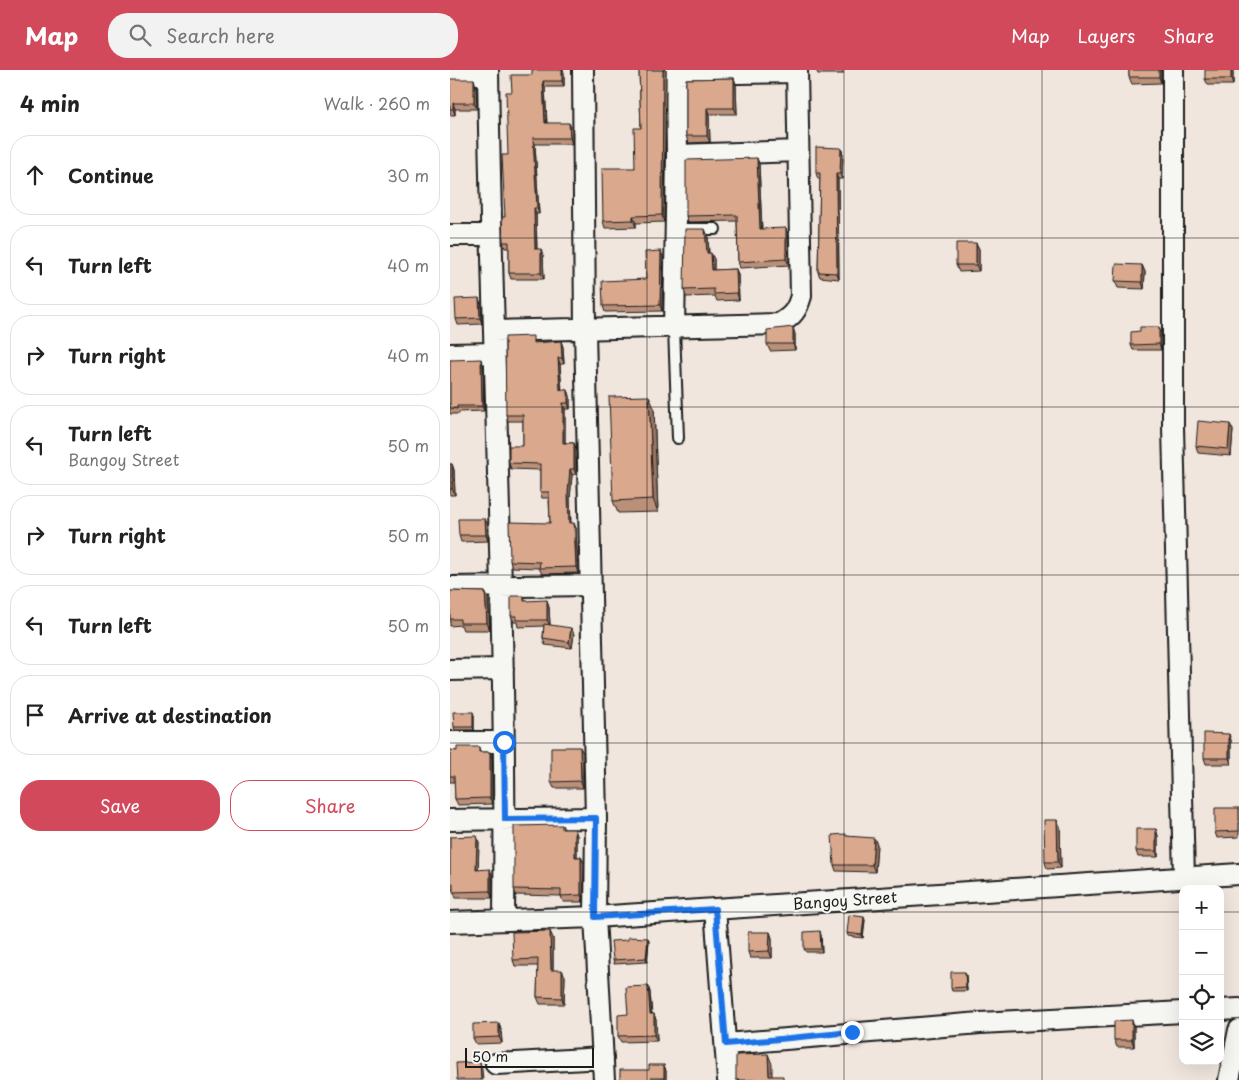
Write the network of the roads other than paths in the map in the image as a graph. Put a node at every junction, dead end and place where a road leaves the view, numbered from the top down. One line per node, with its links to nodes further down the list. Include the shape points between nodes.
1 (583, 70): 14 (street)
2 (1173, 70): 30 (street, via 1172,427)
3 (797, 71): 5 (street); 7 (street)
4 (488, 72): 6 (street); 12 (street)
5 (676, 72): 8 (street)
6 (450, 74)
7 (798, 151): 8 (street); 13 (street, via 801,296 797,310 780,324)
8 (677, 154): 10 (street)
9 (715, 229): 10 (lane)
10 (676, 230): 13 (street)
11 (450, 234): 12 (street)
12 (491, 235): 15 (street)
13 (674, 328): 14 (street); 18 (lane)
14 (585, 330): 15 (street); 20 (street)
15 (494, 331): 16 (street)
16 (493, 353): 17 (street); 19 (street)
17 (450, 354)
18 (678, 438)
19 (502, 586): 20 (street); 21 (street); 22 (street)
20 (590, 586): 26 (street)
21 (450, 587)
22 (503, 669): 23 (street); 25 (street)
23 (450, 670)
24 (450, 742): 25 (street)
25 (504, 742): 27 (street)
26 (596, 818): 27 (street); 32 (street)
27 (505, 819): 28 (street); 33 (street)
28 (450, 820)
29 (1239, 874): 30 (street, Bangoy Street)
30 (1184, 878): 31 (street, Bangoy Street)
31 (715, 909): 32 (street, Bangoy Street); 39 (street)
32 (595, 917): 33 (street, Bangoy Street); 40 (street)
33 (504, 919): 34 (street, Bangoy Street)
34 (450, 922)
35 (1239, 1009): 36 (street)
36 (1224, 1010)
37 (1179, 1012): 39 (street, via 980,1023)
38 (1239, 1030): 44 (street)
39 (726, 1044): 43 (street)
40 (603, 1058): 41 (street); 42 (street)
41 (496, 1064)
42 (604, 1080)
43 (728, 1080)
44 (1229, 1080)

